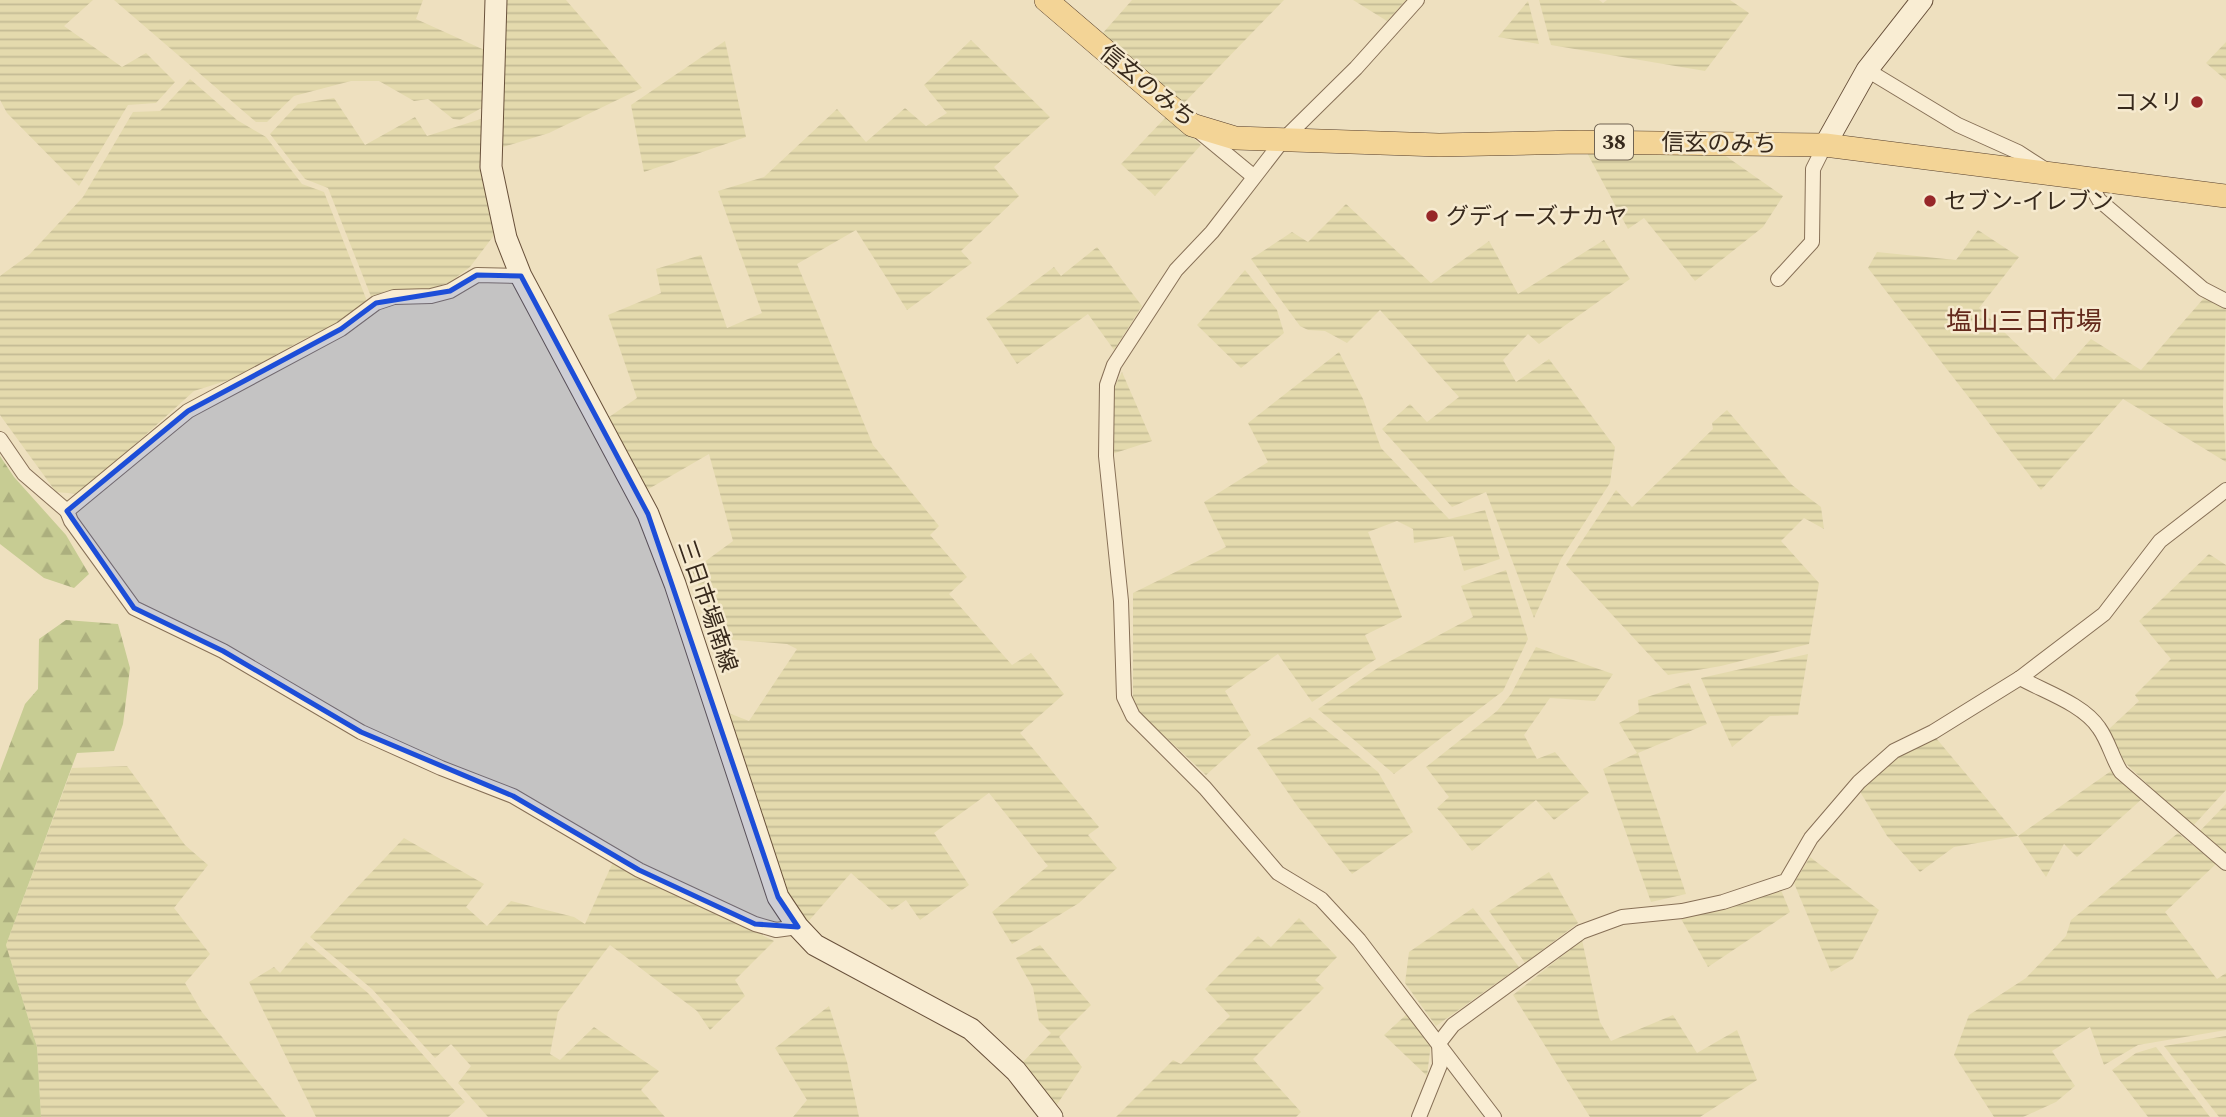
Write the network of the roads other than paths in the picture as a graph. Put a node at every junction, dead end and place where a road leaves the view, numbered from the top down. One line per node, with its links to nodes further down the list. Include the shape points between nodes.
1 (496, 0): 13 (main road, 三日市場南線, via 491,167 503,228)
2 (1046, 0): 6 (main road, 信玄のみち / 38)
3 (1417, 0): 7 (street)
4 (1922, 0): 5 (main road)
5 (1867, 70): 8 (main road); 9 (street)
6 (1192, 125): 7 (main road, 信玄のみち / 38, via 1235,138); 10 (street)
7 (1283, 140): 8 (main road, 信玄のみち / 38, via 1439,145); 10 (street)
8 (1825, 145): 9 (main road, 信玄のみち / 38); 14 (street, via 1813,169 1812,242)
9 (2049, 172): 11 (main road, 信玄のみち / 38)
10 (1253, 177): 22 (street, via 1176,270 1114,365 1107,385 1104,423 1121,601 1124,697 1133,716 1205,788 1278,873 1321,899 1359,940)
11 (2086, 177): 12 (main road, 信玄のみち / 38); 15 (street, via 2099,200 2203,289)
12 (2226, 196)
13 (521, 276): 18 (street, via 477,275 431,296 394,297 376,303 341,329 188,411); 21 (main road, 三日市場南線, via 648,514 778,897)
14 (1778, 279)
15 (2226, 301)
16 (0, 439): 18 (street, via 24,474)
17 (2226, 490): 19 (street, via 2161,541 2104,614)
18 (67, 511): 21 (street, via 134,608 223,651 361,732 513,796 639,870 755,925 776,930)
19 (2020, 678): 20 (street, via 2086,714 2106,738 2121,772); 22 (street, via 1894,751 1859,782 1811,838 1786,881 1723,902 1622,917 1581,932 1453,1026)
20 (2226, 863)
21 (797, 927): 23 (main road, 三日市場南線, via 815,945 971,1029 1016,1070)
22 (1439, 1044): 24 (street, via 1440,1065); 25 (street)
23 (1052, 1117)
24 (1419, 1117)
25 (1494, 1117)

